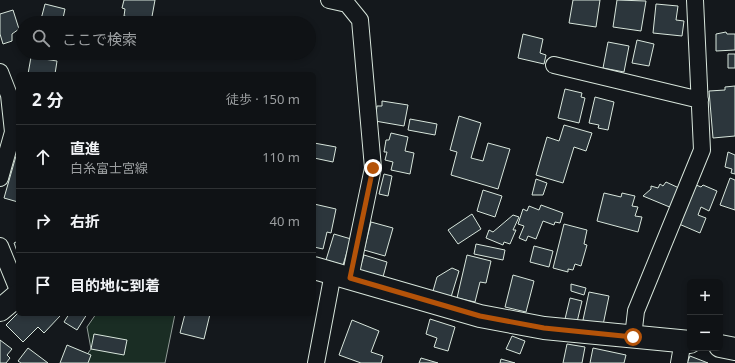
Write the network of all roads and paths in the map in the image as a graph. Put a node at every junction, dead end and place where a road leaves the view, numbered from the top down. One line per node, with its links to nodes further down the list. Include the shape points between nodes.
1 (329, 0): 8 (street, via 347,4 360,20 373,168)
2 (696, 0): 5 (street)
3 (554, 65): 5 (street)
4 (0, 72): 6 (street, via 9,95 13,132)
5 (700, 100): 12 (street, via 702,150 636,311)
6 (0, 178)
7 (0, 246): 9 (street)
8 (333, 273): 12 (main road, via 487,317 544,328); 16 (street)
9 (16, 285)
10 (16, 297): 11 (main road)
11 (0, 310)
12 (633, 337): 13 (main road)
13 (687, 342): 17 (street)
14 (723, 346): 15 (main road)
15 (735, 348)
16 (316, 363)
17 (678, 363)

